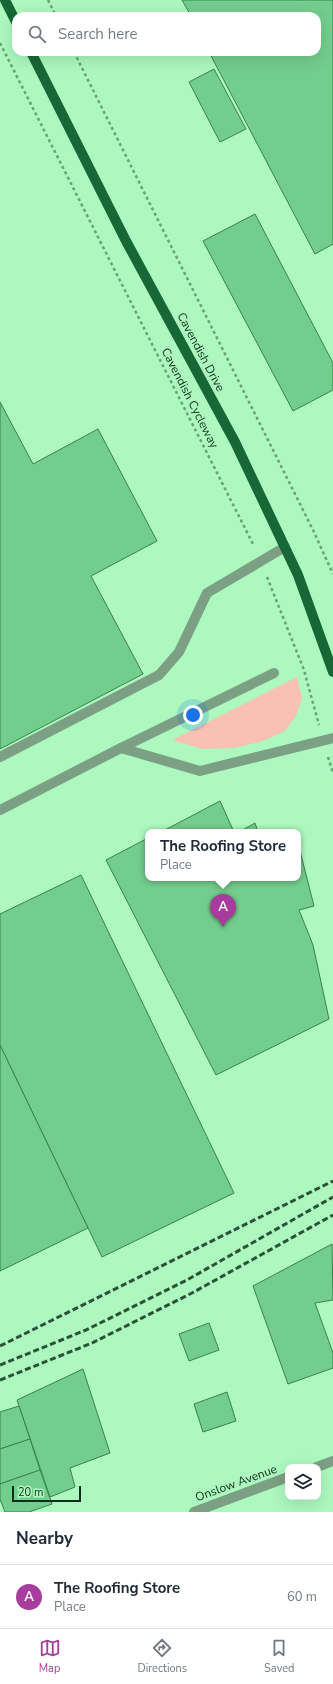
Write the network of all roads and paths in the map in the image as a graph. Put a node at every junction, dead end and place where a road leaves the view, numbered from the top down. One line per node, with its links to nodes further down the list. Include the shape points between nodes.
1 (5, 0): 4 (main road)
2 (48, 0): 3 (path)
3 (54, 12)
4 (12, 14)
5 (0, 43): 9 (path, Cavendish Cycleway)
6 (33, 56): 8 (main road, Cavendish Drive, via 126,241 235,442)
7 (76, 56): 10 (path, via 314,530)
8 (285, 548): 9 (street); 11 (main road, Cavendish Drive, via 298,575)
9 (261, 562): 13 (path, Cavendish Cycleway); 15 (street, via 207,593 179,652 159,675)
10 (333, 574)
11 (333, 672)
12 (274, 673): 14 (street)
13 (328, 739): 14 (street, via 200,771); 16 (path, Cavendish Cycleway)
14 (121, 748): 17 (street)
15 (0, 756)
16 (333, 773)
17 (0, 810)
18 (333, 1461): 19 (street)
19 (321, 1466)
20 (285, 1479): 21 (street, Onslow Avenue)
21 (194, 1512)

